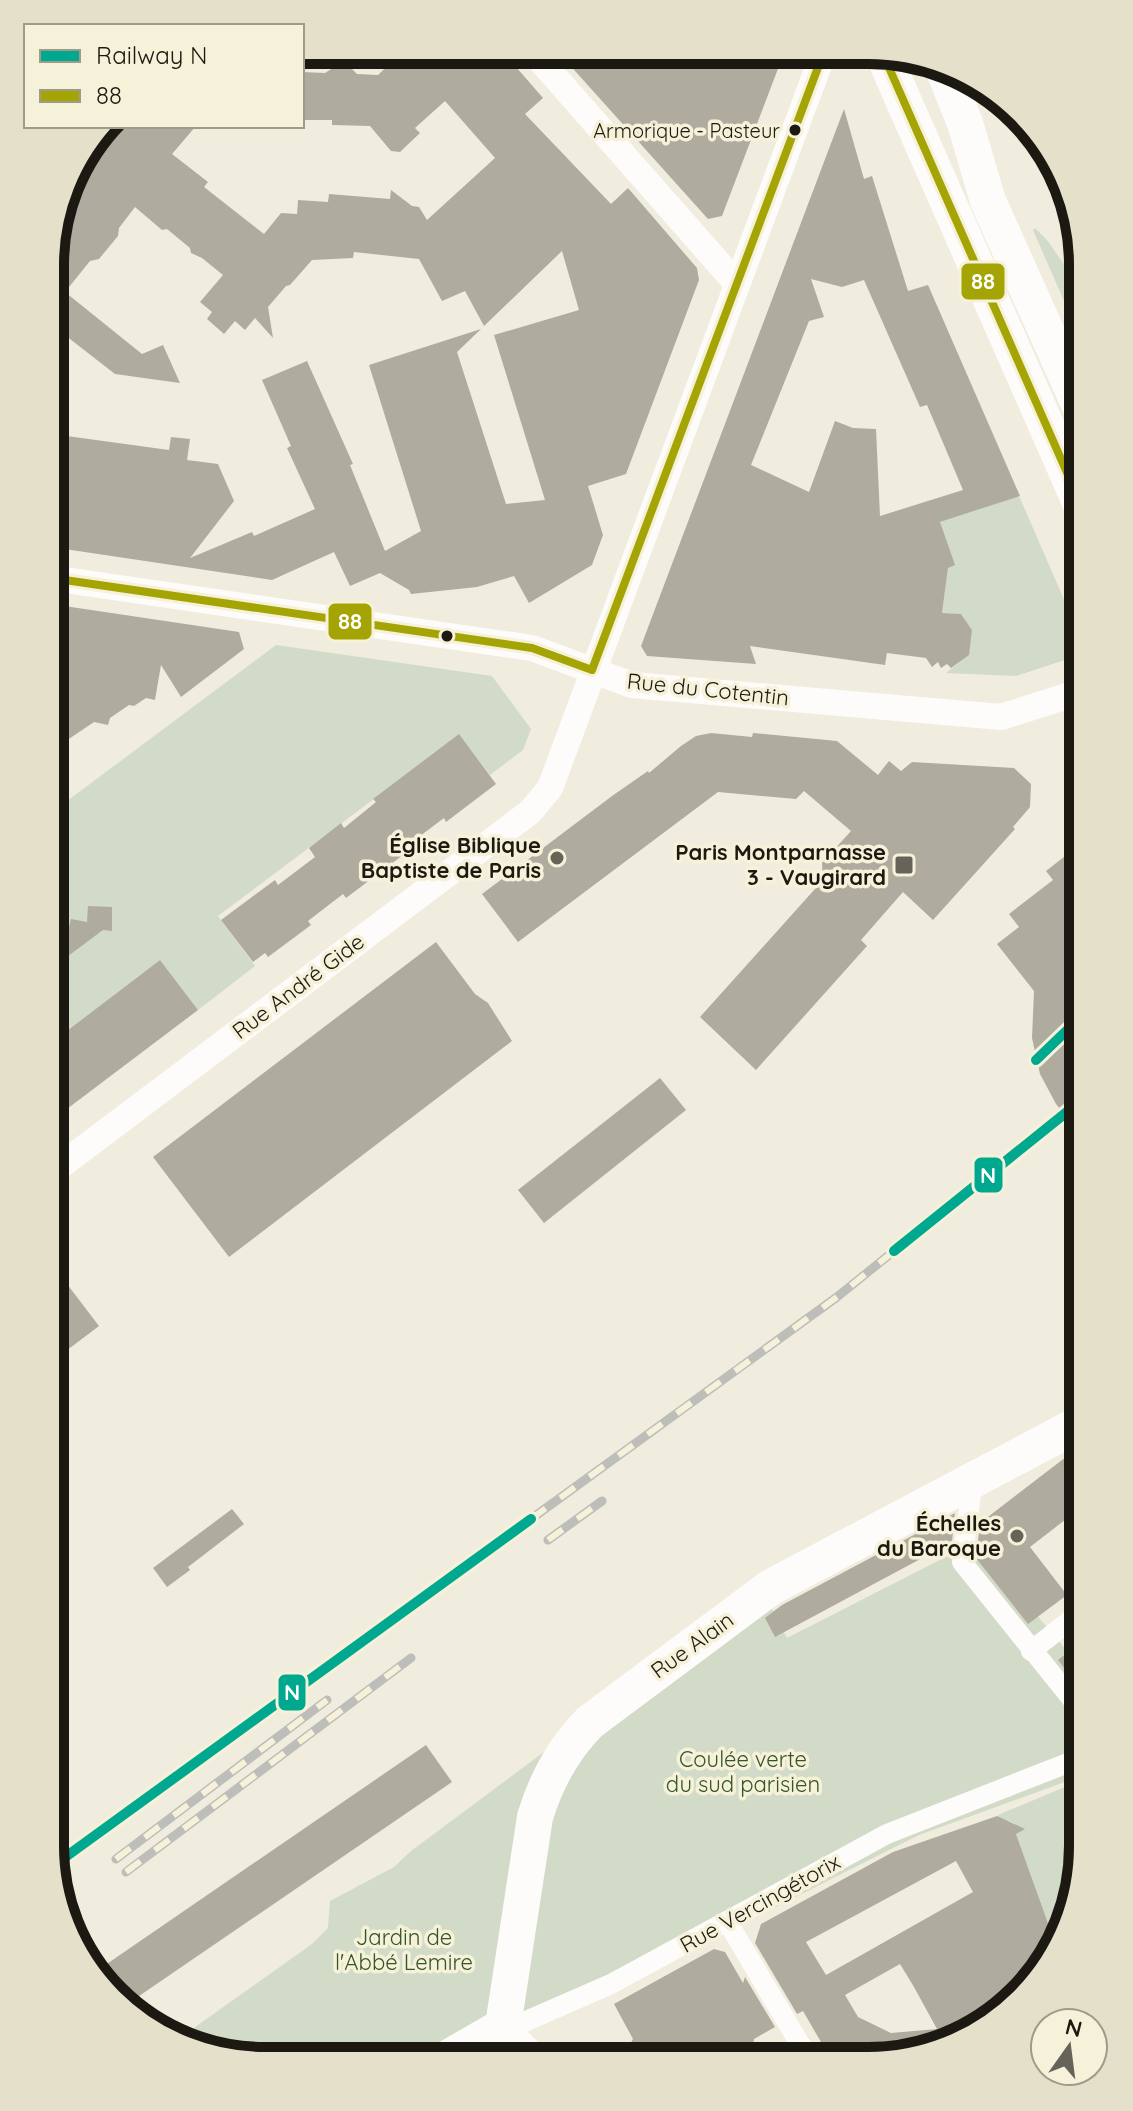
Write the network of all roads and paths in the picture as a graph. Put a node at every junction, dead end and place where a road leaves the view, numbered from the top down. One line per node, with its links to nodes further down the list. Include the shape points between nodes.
1 (544, 64): 5 (street)
2 (819, 64): 5 (street)
3 (888, 66): 7 (main road)
4 (948, 81): 6 (main road, via 988,201)
5 (737, 284): 9 (street)
6 (1069, 382)
7 (1069, 477)
8 (64, 580): 9 (street, Rue du Cotentin, via 532,648)
9 (592, 670): 10 (street, Rue du Cotentin, via 632,685 1001,717); 11 (street, Rue André Gide, via 550,788 530,812)
10 (1069, 695)
11 (64, 1163)
12 (1069, 1429): 13 (main road, Rue Alain)
13 (973, 1479): 15 (street, via 962,1562); 19 (main road, Rue Alain, via 771,1587 573,1739 535,1817)
14 (1069, 1621): 15 (street)
15 (1031, 1651): 16 (street)
16 (1069, 1696)
17 (1069, 1765): 18 (street, Rue Vercingétorix, via 887,1834)
18 (727, 1921): 19 (street, Rue Vercingétorix, via 611,1984); 22 (street)
19 (503, 2026): 20 (main road, Rue Vercingétorix); 21 (street)
20 (467, 2047)
21 (525, 2047)
22 (802, 2047)

